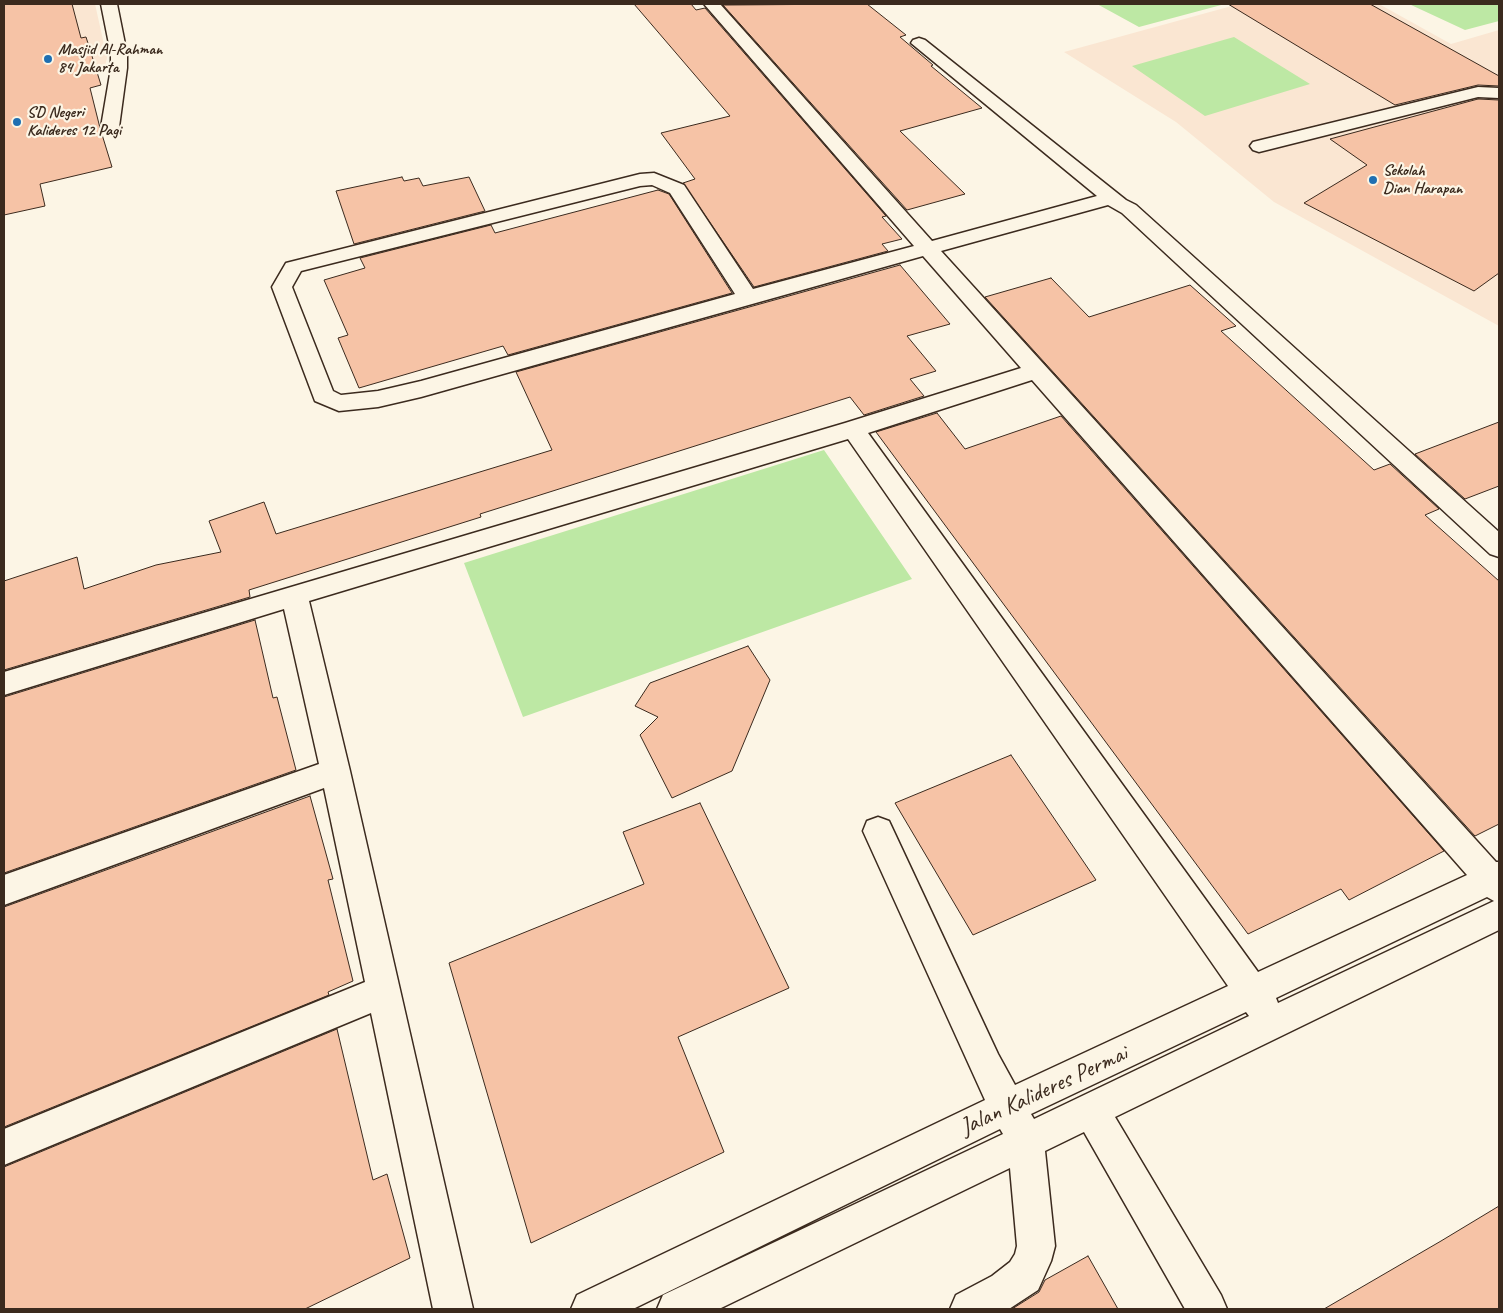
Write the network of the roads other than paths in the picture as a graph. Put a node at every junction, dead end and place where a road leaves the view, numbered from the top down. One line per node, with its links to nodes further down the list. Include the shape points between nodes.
1 (109, 4): 5 (street, via 119,54)
2 (712, 4): 8 (street)
3 (920, 43): 7 (street)
4 (1499, 92): 6 (street, via 1478,92)
5 (110, 128)
6 (1259, 146)
7 (1112, 198): 8 (street); 12 (street, via 1136,216)
8 (930, 248): 9 (street); 10 (street)
9 (748, 297): 9 (street, via 677,189 654,180 640,180 293,267 282,286 323,396 338,402 378,399 421,389)
10 (1036, 370): 11 (street); 17 (street, via 1449,833)
11 (853, 429): 13 (street); 21 (street)
12 (1499, 547)
13 (294, 595): 14 (street); 15 (street)
14 (4, 683)
15 (335, 771): 18 (street); 20 (street)
16 (878, 831): 23 (street)
17 (1497, 881): 21 (street, Jalan Kalideres Permai)
18 (4, 890)
19 (1499, 914): 22 (street, Jalan Kalideres Permai)
20 (383, 991): 26 (street); 27 (street)
21 (1252, 993): 22 (street); 23 (street, Jalan Kalideres Permai)
22 (1274, 1021): 24 (street, Jalan Kalideres Permai)
23 (1008, 1107): 25 (street); 28 (street, Jalan Kalideres Permai)
24 (1091, 1110): 25 (street, Jalan Kalideres Permai); 31 (street)
25 (1026, 1141): 29 (street, Jalan Kalideres Permai); 30 (street, via 1036,1246 1032,1260 1024,1276 1006,1290)
26 (4, 1147)
27 (453, 1309)
28 (591, 1309)
29 (677, 1309)
30 (970, 1309)
31 (1207, 1309)

